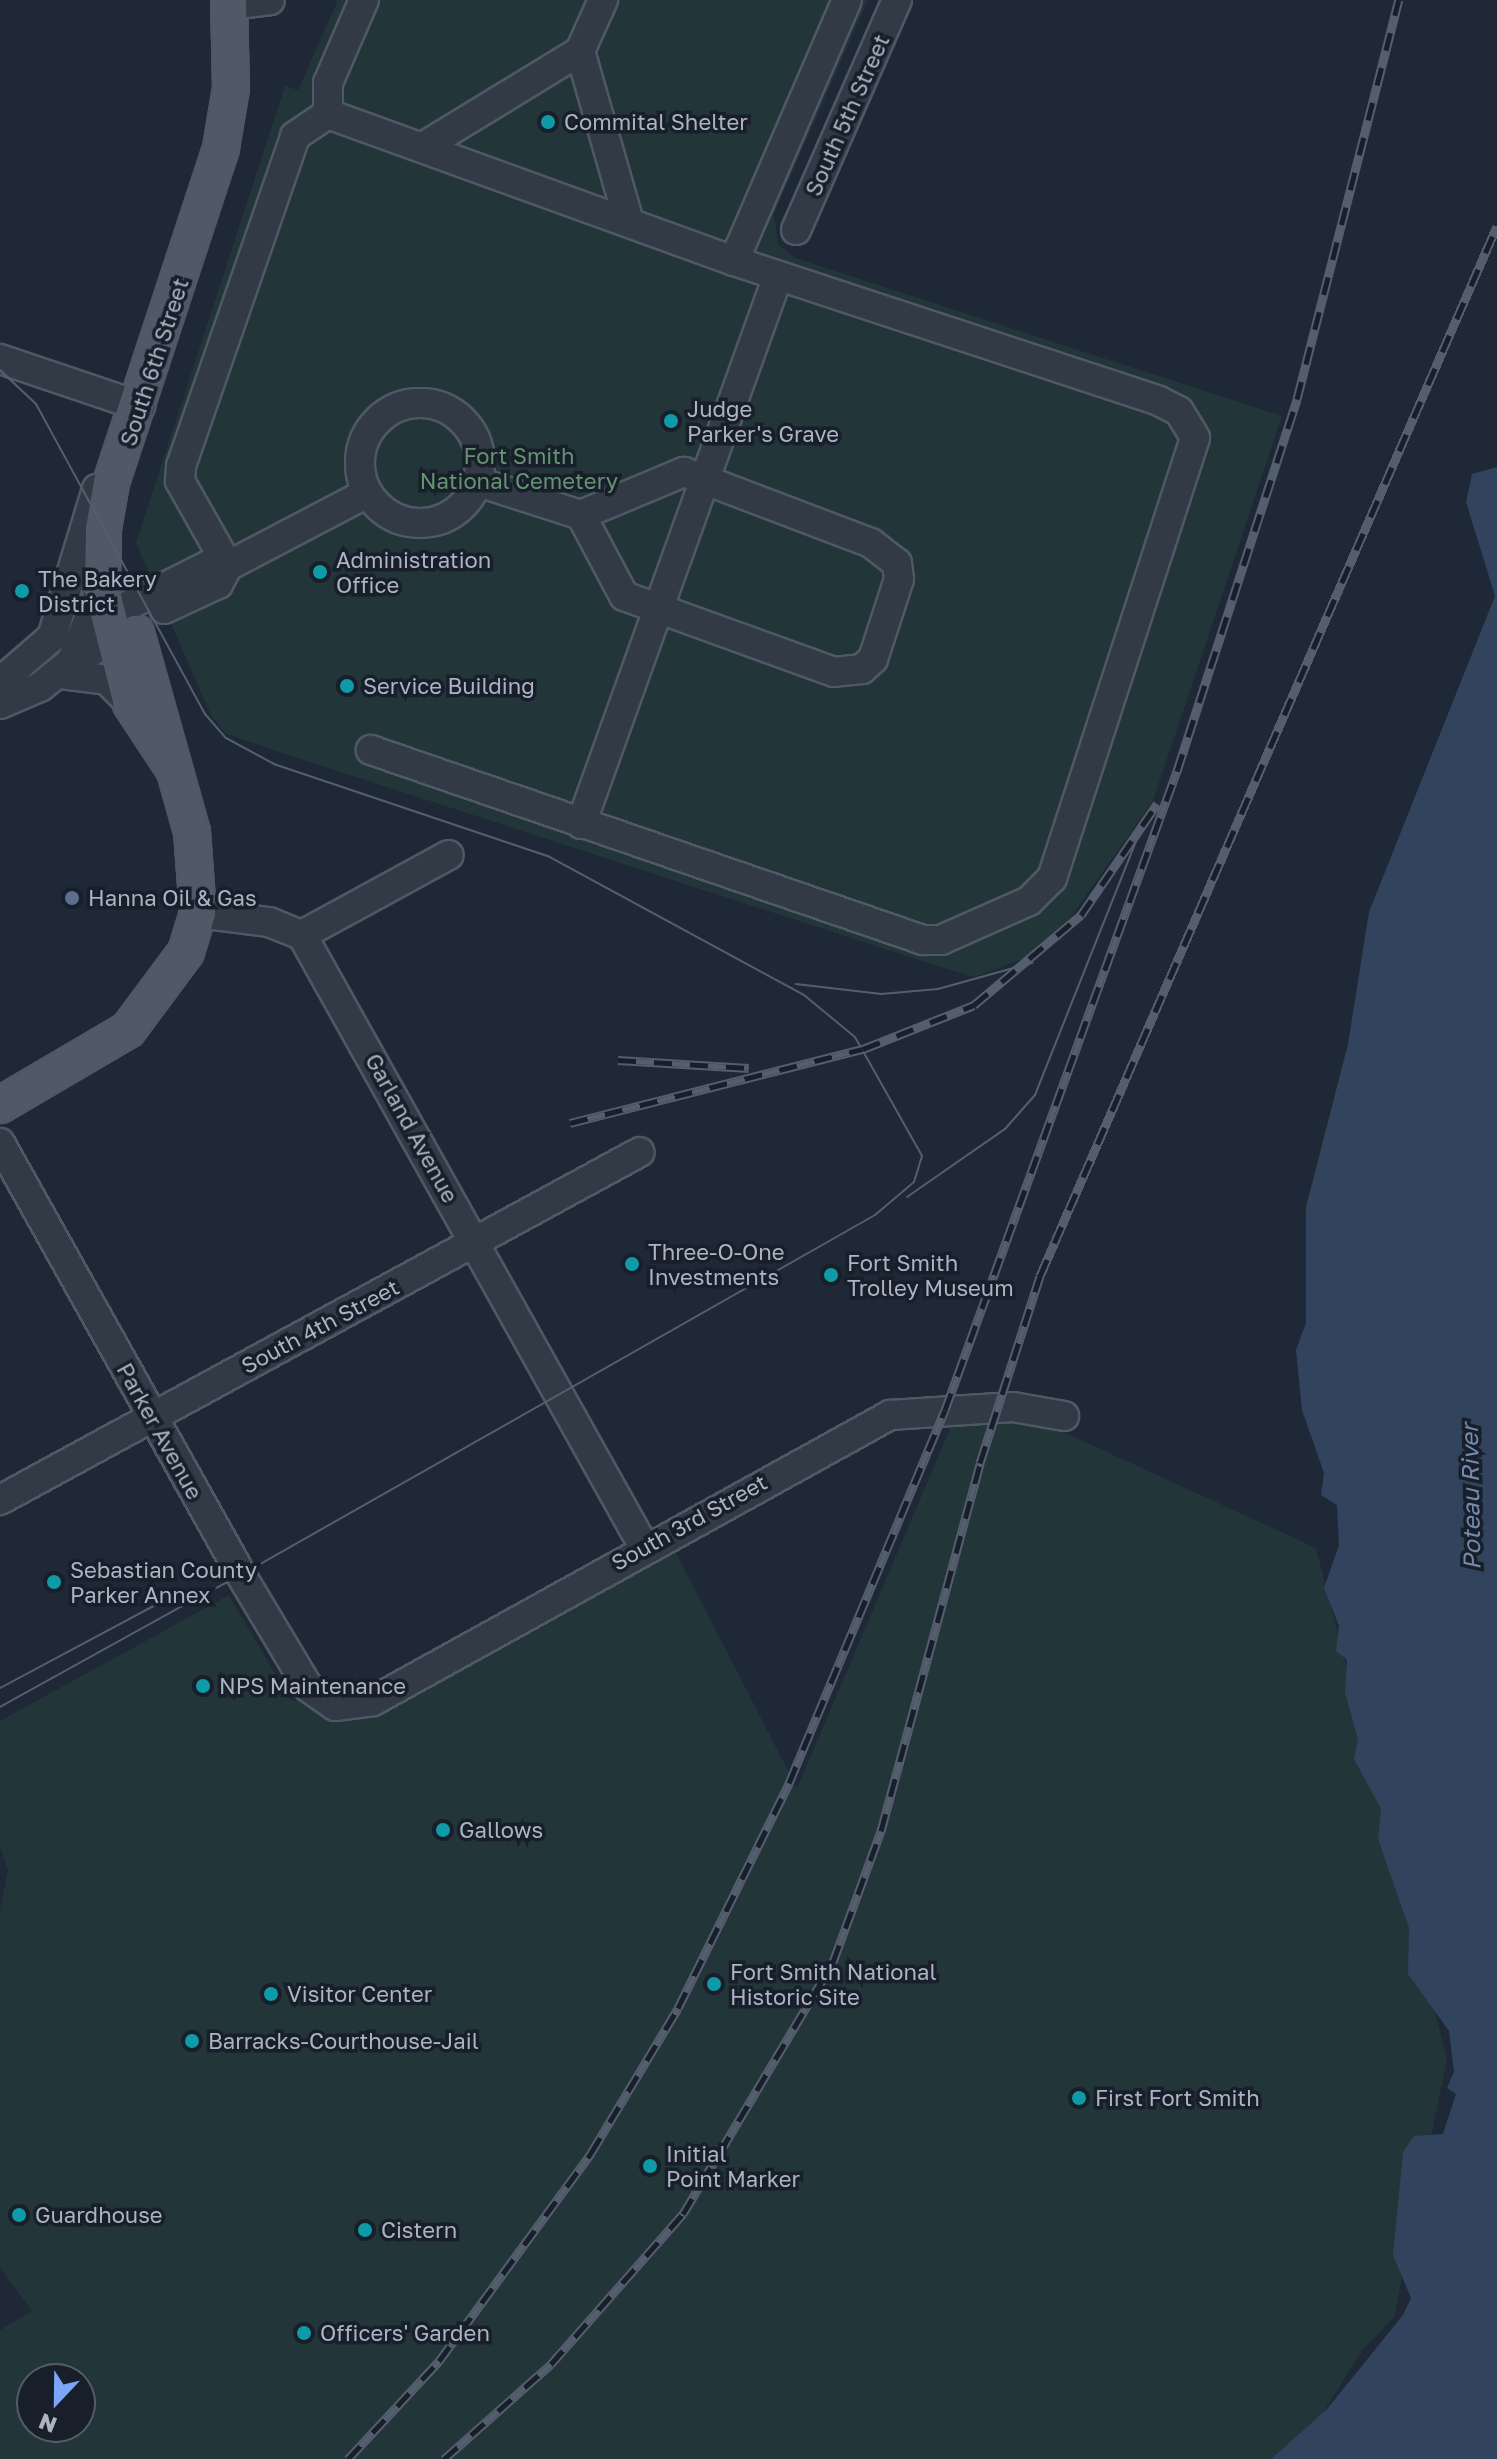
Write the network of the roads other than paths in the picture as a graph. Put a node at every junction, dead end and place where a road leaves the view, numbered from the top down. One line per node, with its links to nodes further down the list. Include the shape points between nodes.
1 (270, 0): 6 (street)
2 (364, 0): 8 (street, via 328,83)
3 (603, 0): 7 (street)
4 (847, 0): 12 (street)
5 (897, 0): 11 (street, South 5th Street)
6 (230, 2): 15 (main road, South 6th Street, via 227,125)
7 (580, 51): 9 (street); 10 (street)
8 (328, 114): 9 (street); 21 (street, via 295,136 181,466 180,481)
9 (423, 147): 10 (street)
10 (628, 218): 12 (street)
11 (796, 230)
12 (734, 261): 13 (street)
13 (778, 276): 17 (street); 30 (street, via 1159,401 1190,423 1193,458 1052,878 1029,901 941,940 923,940)
14 (0, 359): 15 (street)
15 (140, 406): 16 (main road, South 6th Street)
16 (122, 459): 22 (main road, via 103,529); 25 (street, South 6th Street, via 101,474 52,637)
17 (704, 480): 20 (street, via 684,472); 23 (street); 23 (street, via 887,551 899,579 873,659 862,669 834,672)
18 (478, 482): 19 (street, via 457,512 427,523 392,517); 19 (street, via 479,450 464,422 434,404 414,403 386,413 363,443); 20 (street)
19 (367, 493): 21 (street)
20 (581, 515): 23 (street, via 624,596)
21 (228, 566): 22 (street, via 215,586)
22 (118, 602): 24 (street); 24 (street); 27 (main road); 29 (main road)
23 (658, 612): 30 (street)
24 (60, 674): 26 (street); 27 (street, via 107,680)
25 (0, 682)
26 (0, 704)
27 (131, 704): 29 (main road)
28 (371, 750): 30 (street)
29 (173, 768): 32 (main road, via 200,870)
30 (581, 824)
31 (449, 855): 33 (street)
32 (198, 913): 33 (street, via 269,922); 34 (main road, via 186,952 144,1014)
33 (302, 935): 37 (street, Garland Avenue)
34 (0, 1105)
35 (0, 1143): 39 (street, Parker Avenue)
36 (640, 1152): 37 (street, South 4th Street)
37 (475, 1242): 39 (street, South 4th Street); 41 (street, Garland Avenue)
38 (1064, 1416): 41 (street, South 3rd Street, via 1013,1407 890,1415)
39 (151, 1417): 40 (street, South 4th Street); 42 (street, Parker Avenue, via 308,1687)
40 (0, 1500)
41 (644, 1547): 42 (street, South 3rd Street, via 373,1701)
42 (335, 1706)

